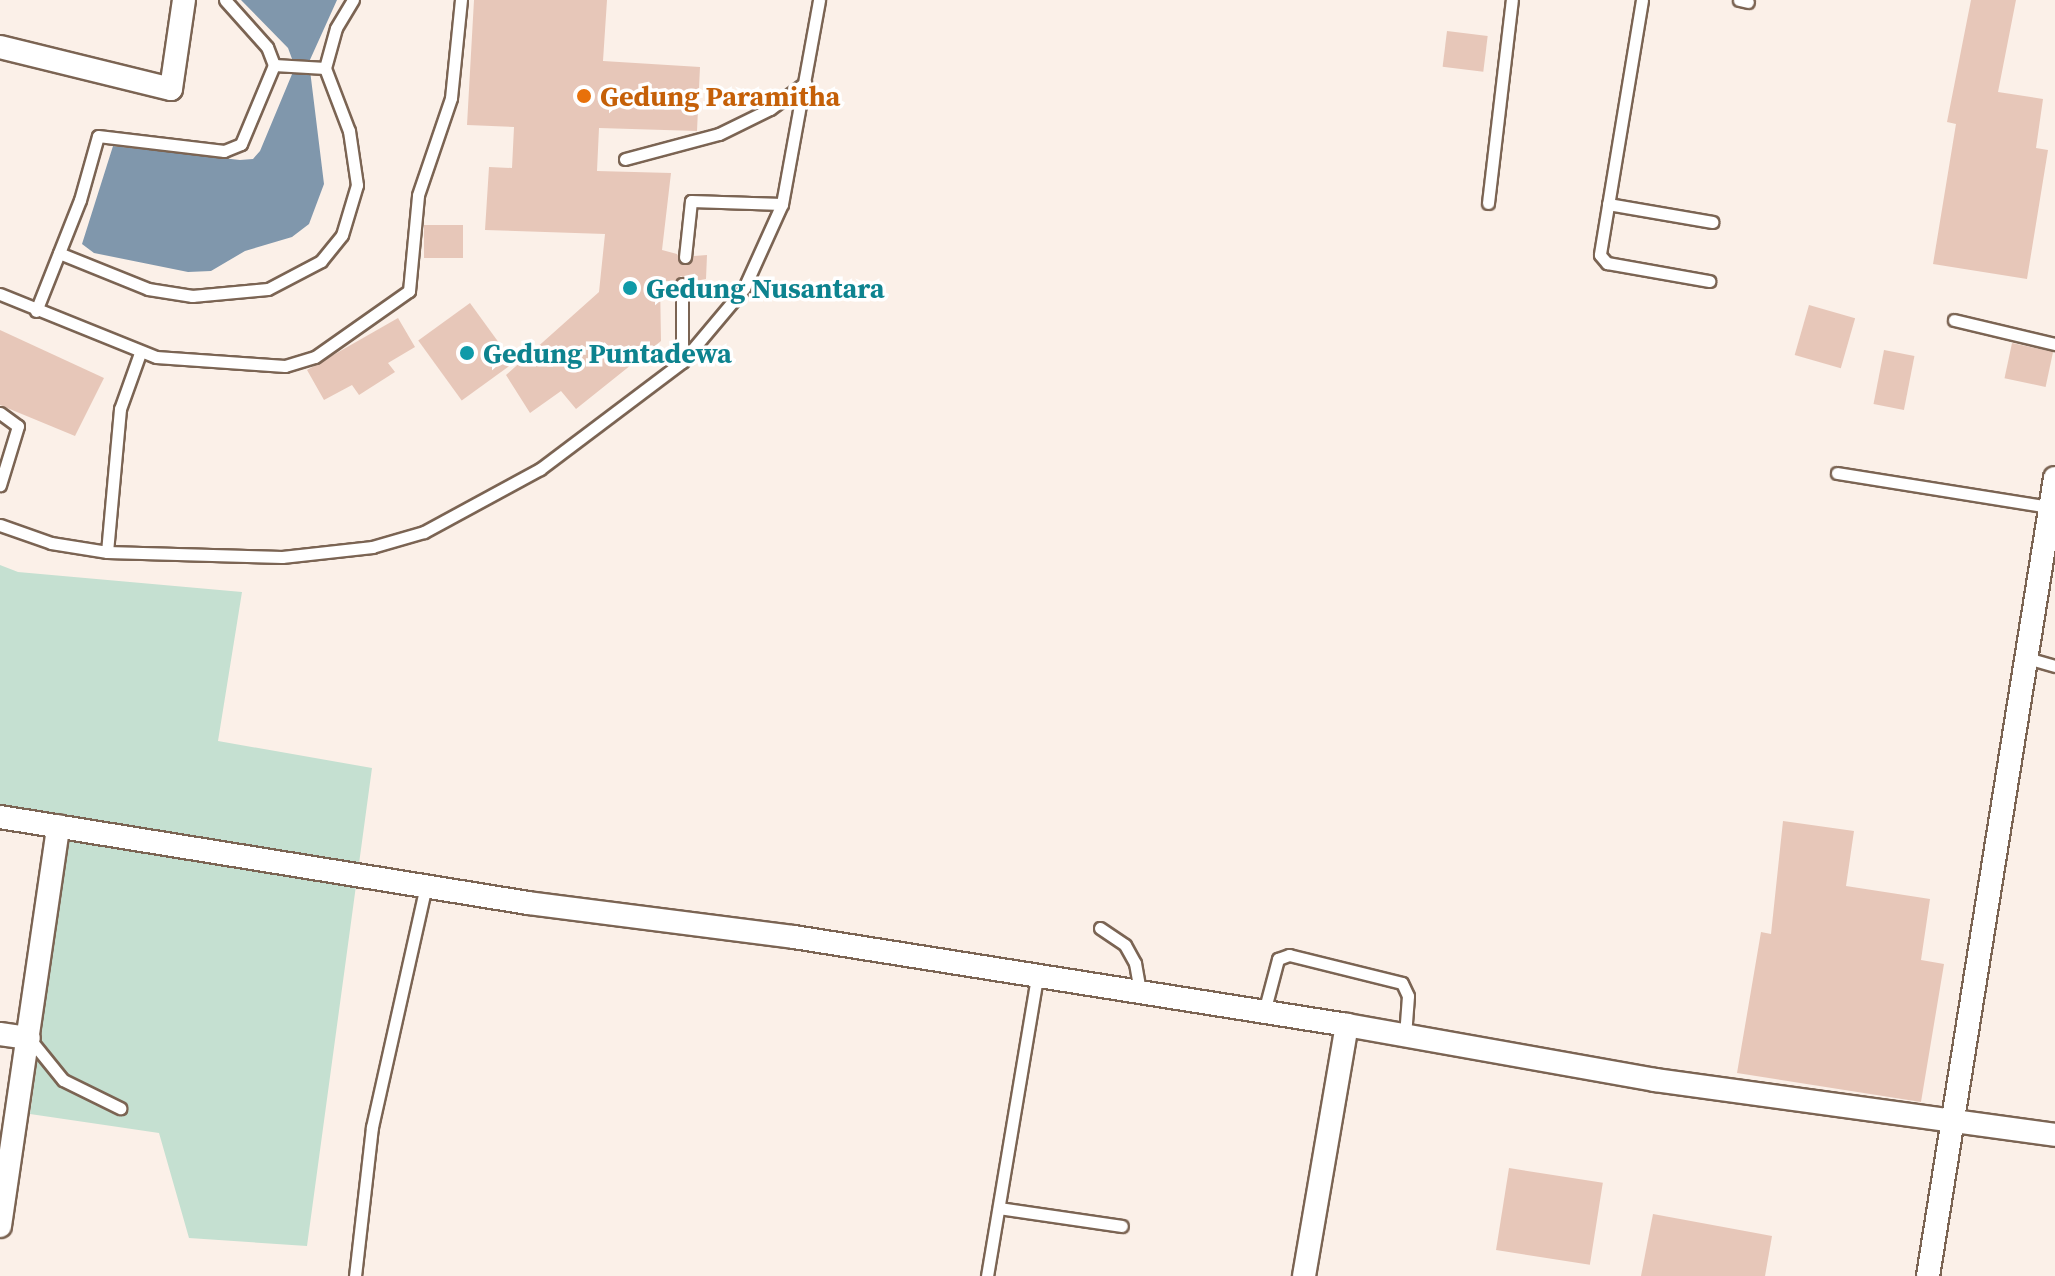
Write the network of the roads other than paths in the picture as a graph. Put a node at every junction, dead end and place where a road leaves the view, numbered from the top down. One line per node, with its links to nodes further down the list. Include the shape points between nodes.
1 (184, 0): 8 (street, via 171,89)
2 (225, 0): 9 (lane, via 267,47)
3 (353, 0): 10 (lane)
4 (461, 0): 25 (lane, via 451,98 418,195 406,297 298,364 267,366)
5 (819, 0): 11 (lane)
6 (1512, 0): 13 (lane)
7 (1642, 0): 15 (lane)
8 (0, 47)
9 (274, 65): 10 (lane); 17 (lane, via 234,149 98,136)
10 (319, 67): 17 (lane, via 349,131 357,185 342,235 321,261 268,289 192,296 148,289)
11 (805, 83): 12 (lane, via 770,109 719,134); 14 (lane)
12 (625, 159)
13 (1488, 203)
14 (782, 204): 18 (lane, via 691,201); 26 (lane, via 744,288)
15 (1608, 204): 16 (lane); 19 (lane, via 1599,246 1607,263)
16 (1712, 222)
17 (59, 253): 22 (lane)
18 (685, 257)
19 (1709, 281)
20 (682, 284): 26 (lane)
21 (0, 294): 22 (lane)
22 (36, 311): 25 (lane)
23 (1954, 320): 24 (lane)
24 (2055, 344)
25 (140, 353): 33 (lane, via 120,409)
26 (682, 362): 33 (lane, via 540,469 424,532 372,547 282,557)
27 (0, 413): 30 (lane, via 18,426)
28 (1837, 473): 31 (lane)
29 (2055, 478): 31 (street)
30 (0, 485)
31 (2050, 507): 34 (street)
32 (0, 525): 33 (lane, via 51,543)
33 (107, 552)
34 (2027, 658): 35 (lane); 48 (street)
35 (2055, 666)
36 (0, 817): 37 (street)
37 (58, 826): 38 (street); 46 (street)
38 (426, 886): 40 (street); 53 (lane, via 372,1127)
39 (1100, 928): 41 (lane, via 1125,945 1135,963)
40 (1037, 977): 41 (street); 50 (lane)
41 (1140, 993): 42 (street)
42 (1264, 1012): 43 (street); 45 (lane, via 1278,959 1289,955 1402,983 1408,996)
43 (1347, 1025): 45 (street); 55 (street)
44 (0, 1034): 46 (street)
45 (1405, 1036): 48 (street)
46 (29, 1038): 47 (lane, via 63,1080); 51 (street)
47 (120, 1108)
48 (1953, 1124): 49 (street); 56 (street)
49 (2055, 1135)
50 (999, 1208): 52 (lane); 54 (lane)
51 (0, 1226)
52 (1122, 1226)
53 (355, 1276)
54 (987, 1276)
55 (1304, 1276)
56 (1928, 1276)

